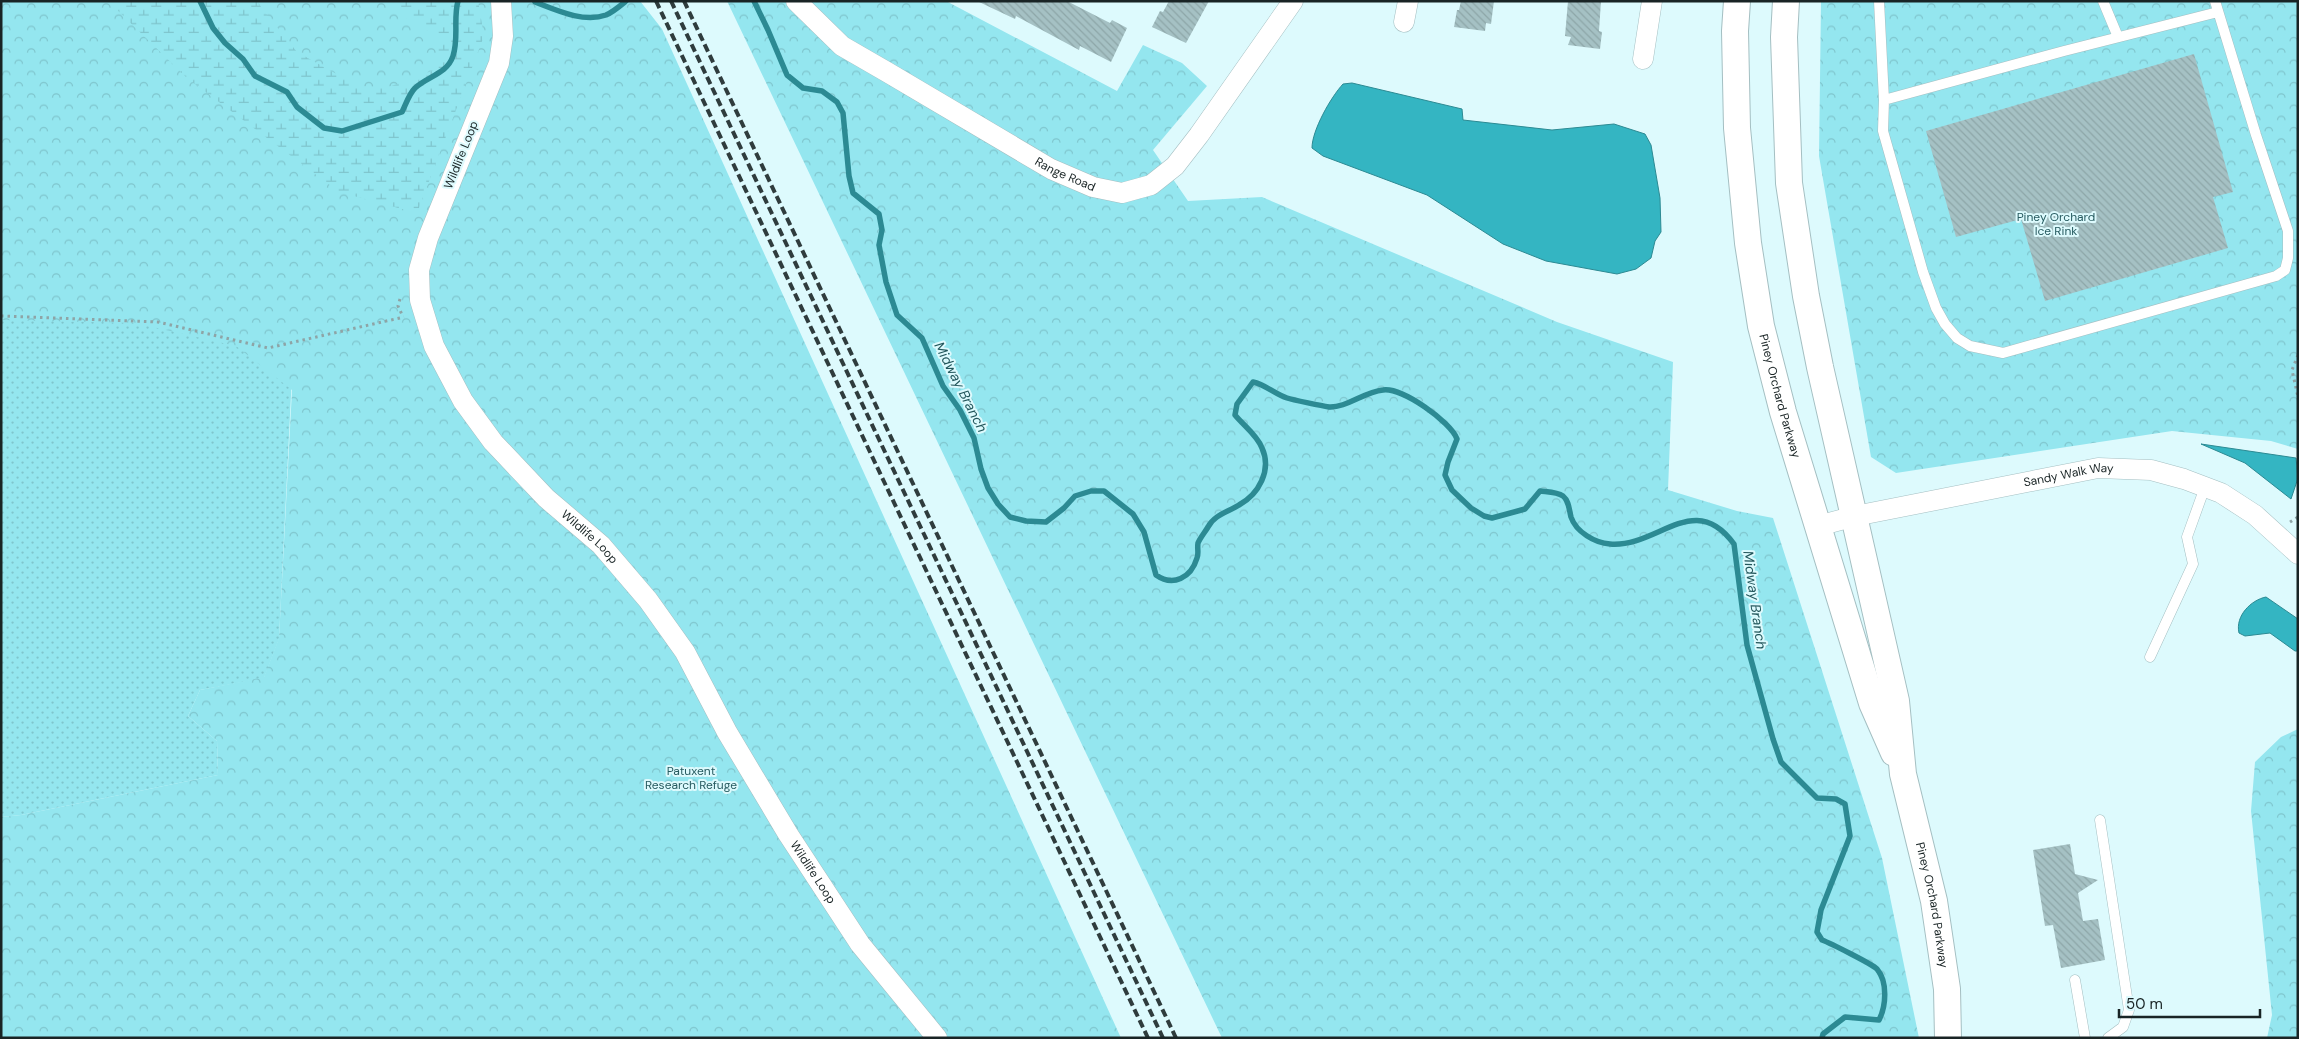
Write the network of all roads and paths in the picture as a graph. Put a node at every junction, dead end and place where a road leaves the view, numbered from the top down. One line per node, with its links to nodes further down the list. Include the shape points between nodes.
1 (501, 1): 28 (street, Wildlife Loop, via 503,36 499,63 428,238 419,270 420,300 434,346 463,400 493,442 546,498 601,545 648,600 685,652 727,732 788,834 860,944)
2 (796, 1): 3 (street, Range Road, via 842,46 1051,169 1092,187 1122,192 1151,184 1175,166)
3 (1293, 1)
4 (1408, 1): 12 (street)
5 (1652, 1): 14 (street)
6 (1737, 1): 22 (street, Piney Orchard Parkway, via 1737,128 1748,243 1761,326)
7 (1786, 1): 21 (street, Piney Orchard Parkway, via 1784,37 1789,183 1820,367)
8 (1879, 1): 15 (lane)
9 (2103, 1): 13 (lane)
10 (2215, 1): 11 (lane)
11 (2218, 12): 13 (lane); 15 (lane, via 2288,231 2285,270 2276,276 2003,353 1970,346 1957,338 1936,308 1883,131)
12 (1404, 22)
13 (2118, 37): 15 (lane)
14 (1643, 58)
15 (1884, 100)
16 (1, 316): 17 (path, via 158,322 268,348)
17 (404, 317)
18 (2298, 355): 19 (path, via 2292,370)
19 (2298, 397)
20 (2205, 487): 21 (street, Sandy Walk Way, via 2151,470 2098,468); 23 (street, Sandy Walk Way, via 2256,516); 24 (lane, via 2187,537 2193,564)
21 (1855, 516): 22 (street, Sandy Walk Way); 25 (street, Piney Orchard Parkway, via 1896,701)
22 (1818, 526): 25 (street, Piney Orchard Parkway, via 1872,703)
23 (2298, 554)
24 (2150, 657)
25 (1903, 774): 29 (street, Piney Orchard Parkway, via 1934,901 1947,989)
26 (2100, 820): 31 (lane, via 2129,1010 2123,1027)
27 (2074, 980): 30 (lane)
28 (937, 1038)
29 (1948, 1038)
30 (2085, 1038)
31 (2108, 1038)

